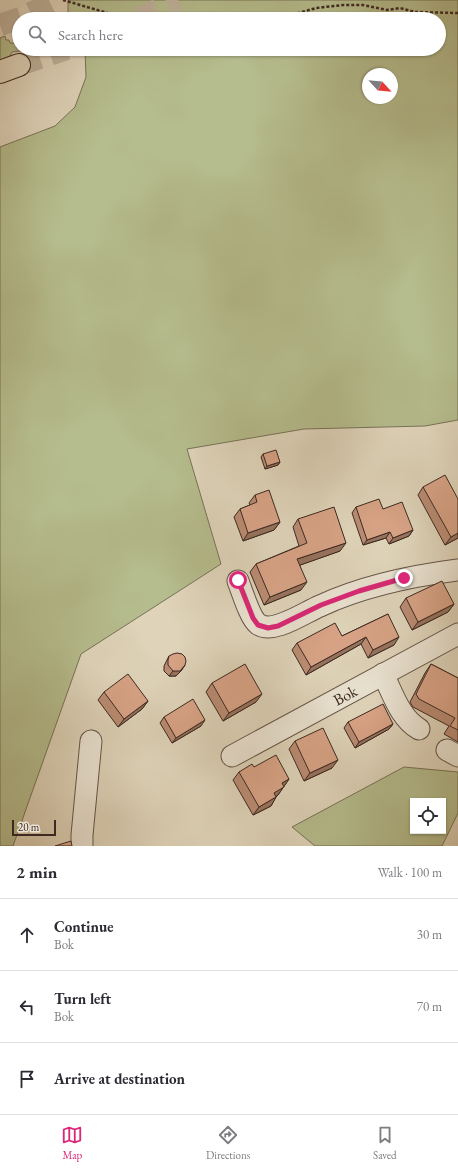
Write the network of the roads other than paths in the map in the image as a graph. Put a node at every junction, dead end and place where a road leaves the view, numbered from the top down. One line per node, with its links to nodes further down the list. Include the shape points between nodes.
1 (458, 570): 2 (street, via 404,578 359,591 268,628 258,625 253,618)
2 (238, 580)
3 (458, 634): 4 (street, Bok)
4 (383, 674): 5 (street, via 405,718); 7 (street, Bok)
5 (419, 729)
6 (91, 741): 8 (street)
7 (232, 756)
8 (82, 846)

